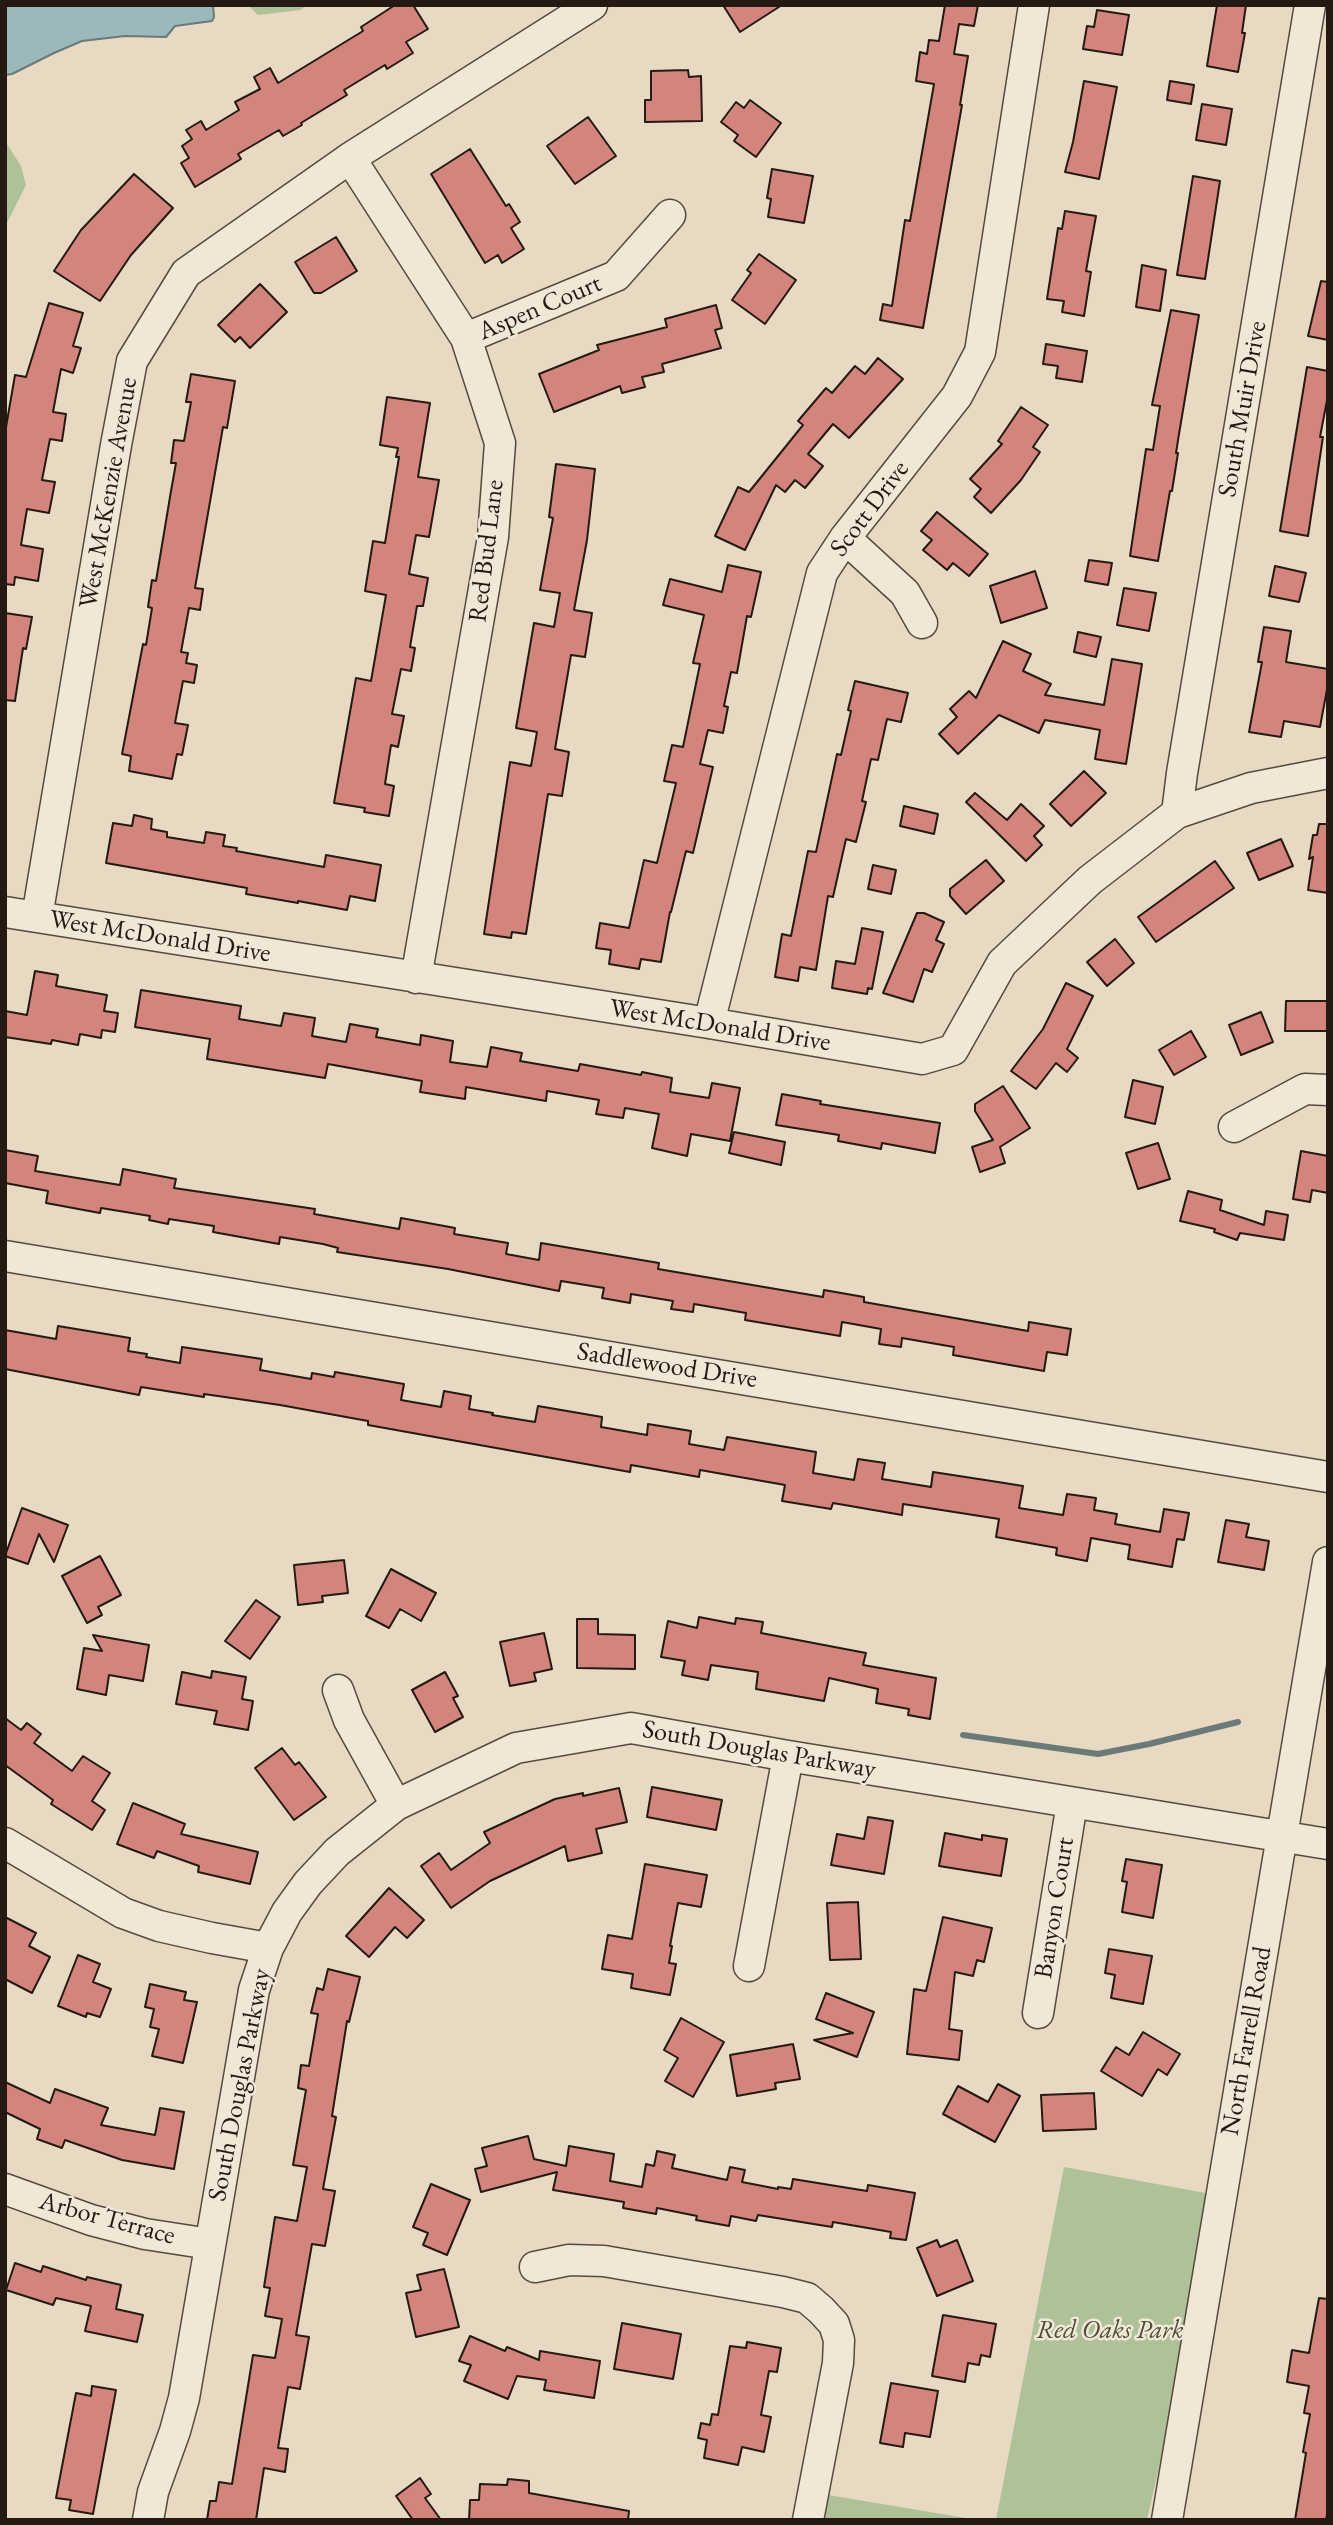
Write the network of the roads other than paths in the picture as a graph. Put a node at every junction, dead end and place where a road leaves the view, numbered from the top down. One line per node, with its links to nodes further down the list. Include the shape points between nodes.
1 (592, 5): 4 (street, West McKenzie Avenue)
2 (1034, 5): 7 (street, Scott Drive, via 980,352 957,396)
3 (1310, 5): 10 (street, South Muir Drive)
4 (350, 158): 6 (street, Red Bud Lane); 12 (street, West McKenzie Avenue, via 186,273 132,361)
5 (670, 215): 6 (street, Aspen Court, via 616,276)
6 (466, 338): 13 (street, Red Bud Lane, via 499,443 493,537)
7 (845, 538): 8 (street, via 905,593); 14 (street, Scott Drive, via 822,573)
8 (922, 623)
9 (1328, 773): 10 (street, West McDonald Drive, via 1251,788)
10 (1177, 813): 14 (street, West McDonald Drive, via 1090,880 1002,963 953,1050 922,1059)
11 (5, 912): 12 (street, West McDonald Drive)
12 (37, 917): 13 (street, West McDonald Drive)
13 (416, 978): 14 (street, West McDonald Drive)
14 (709, 1023)
15 (1328, 1090): 16 (street, via 1305,1089)
16 (1234, 1128)
17 (5, 1256): 18 (street, Saddlewood Drive)
18 (1328, 1477)
19 (1328, 1562): 24 (street, North Farrell Road)
20 (338, 1690): 23 (street, via 349,1720)
21 (788, 1756): 22 (street, South Douglas Parkway); 23 (street, South Douglas Parkway, via 631,1728 516,1748); 28 (street)
22 (1072, 1802): 24 (street, South Douglas Parkway); 29 (street, Banyon Court)
23 (396, 1805): 27 (street, South Douglas Parkway, via 337,1852 308,1883)
24 (1282, 1835): 26 (street, South Douglas Parkway); 35 (street, North Farrell Road)
25 (5, 1843): 27 (street, via 123,1913 159,1926)
26 (1328, 1844)
27 (268, 1948): 31 (street, South Douglas Parkway, via 254,1990)
28 (749, 1966)
29 (1038, 2012)
30 (5, 2189): 31 (street, Arbor Terrace, via 91,2220)
31 (210, 2244): 33 (street, South Douglas Parkway, via 184,2398)
32 (535, 2267): 34 (street, via 569,2260 604,2261 783,2292 807,2298 821,2310 834,2324 838,2363)
33 (148, 2520)
34 (808, 2520)
35 (1167, 2520)

